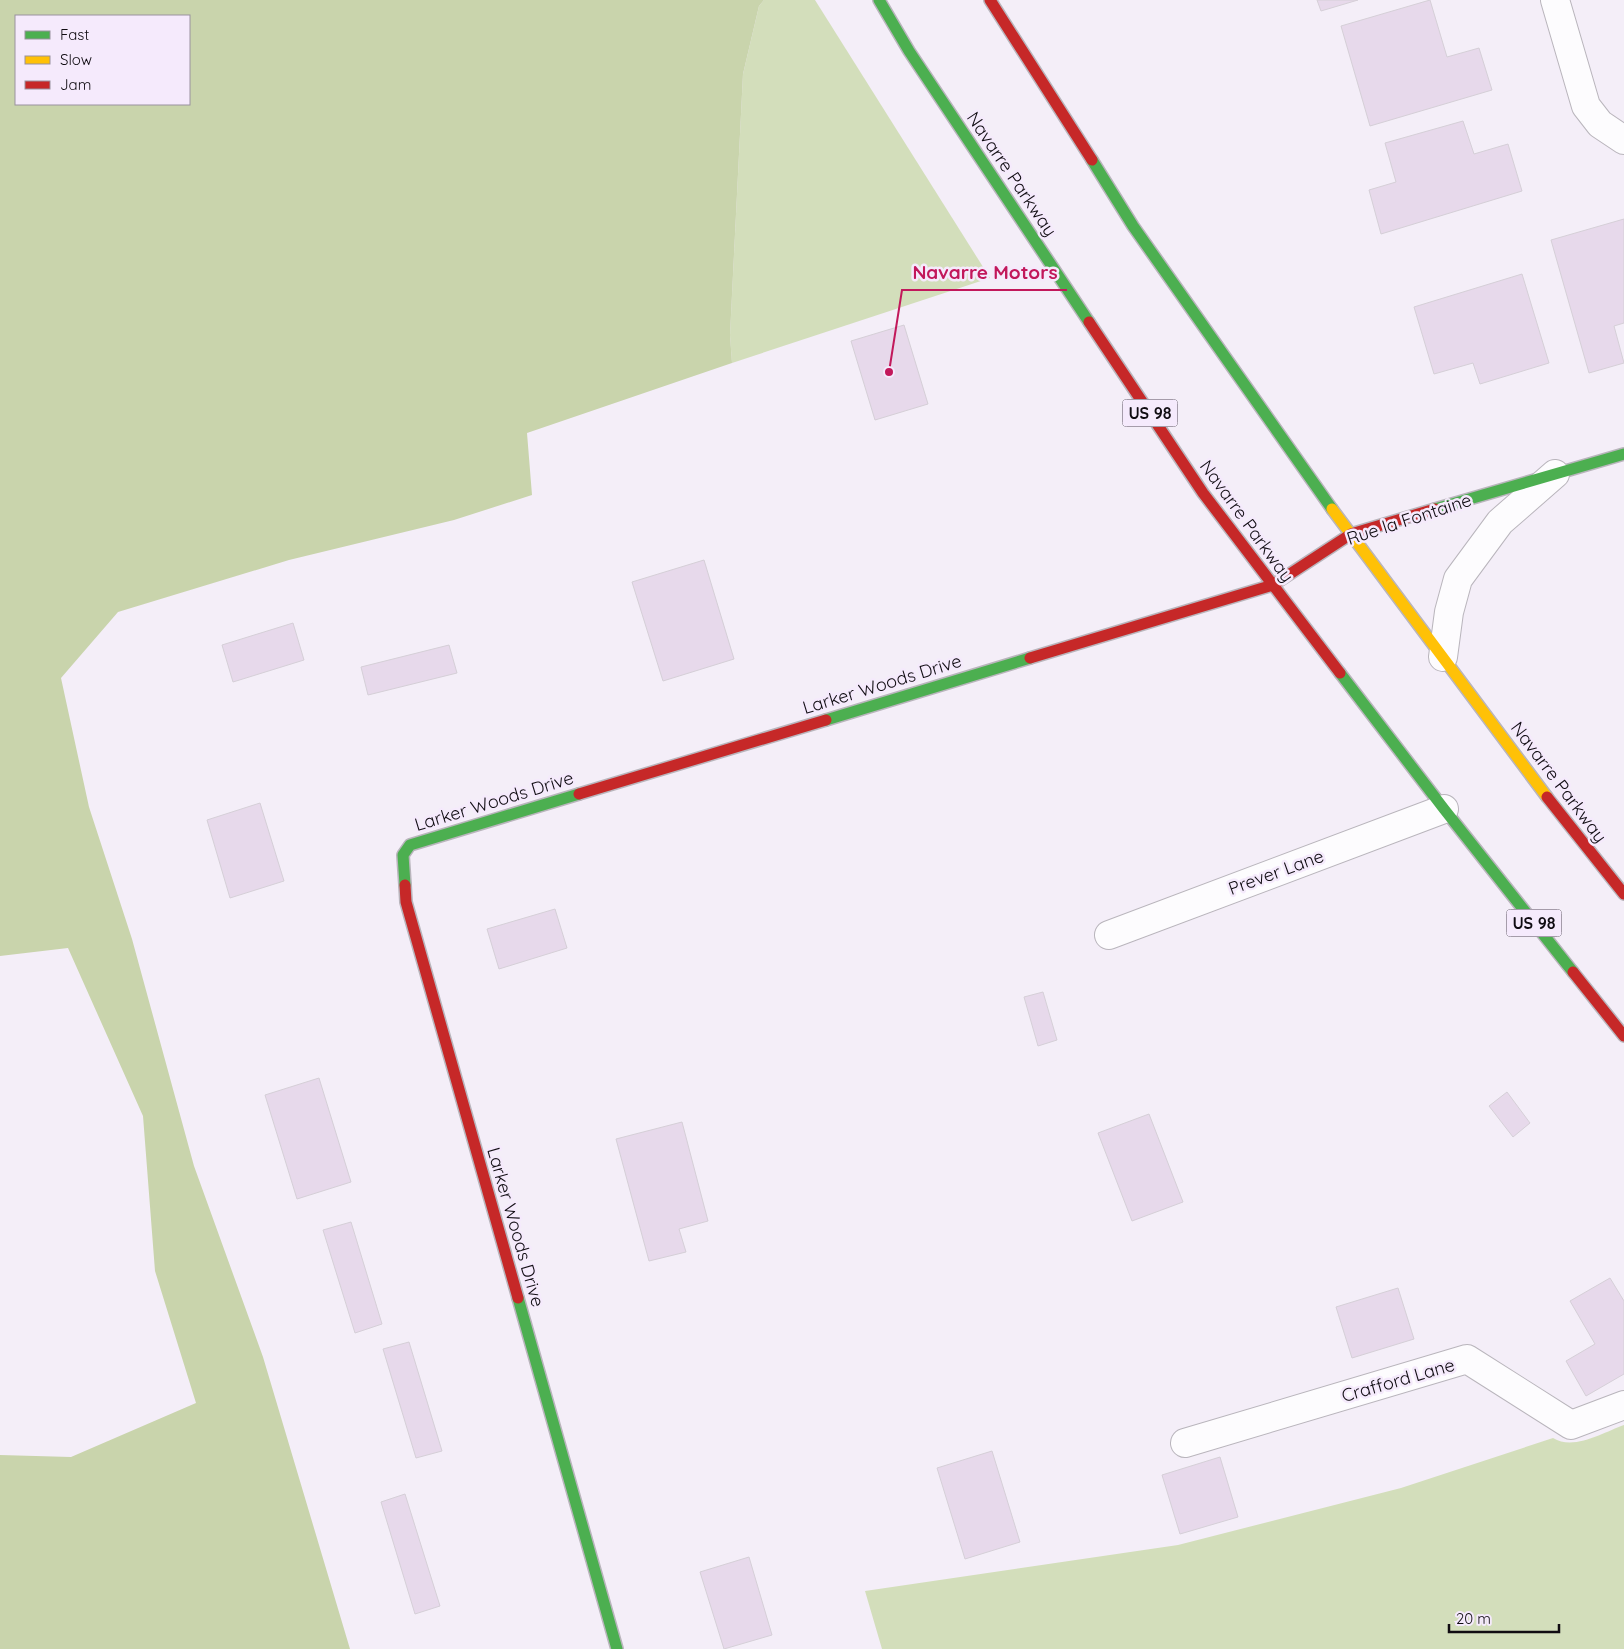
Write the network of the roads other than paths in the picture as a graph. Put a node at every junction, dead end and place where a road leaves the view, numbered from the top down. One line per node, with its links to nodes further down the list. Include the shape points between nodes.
1 (879, 0): 8 (main road, Navarre Parkway / US 98, via 1198,485)
2 (990, 0): 7 (main road, Navarre Parkway, via 1133,226)
3 (1555, 0): 4 (street, via 1586,106 1600,124)
4 (1624, 140)
5 (1624, 454): 6 (main road, Rue la Fontaine)
6 (1555, 474): 7 (main road, Rue la Fontaine); 9 (street, Rue la Fontaine, via 1500,522 1458,580 1449,612)
7 (1350, 534): 8 (main road, Rue la Fontaine); 9 (main road, Navarre Parkway)
8 (1273, 585): 10 (main road, Navarre Parkway / US 98); 16 (main road, Larker Woods Drive, via 425,840 410,846 403,855 406,902)
9 (1443, 657): 11 (main road, Navarre Parkway, via 1546,796)
10 (1444, 809): 12 (street, Prever Lane); 13 (main road, Navarre Parkway / US 98)
11 (1624, 894)
12 (1108, 935)
13 (1624, 1036)
14 (1624, 1405): 15 (street, Crafford Lane, via 1571,1425 1467,1359)
15 (1185, 1443)
16 (617, 1649)

